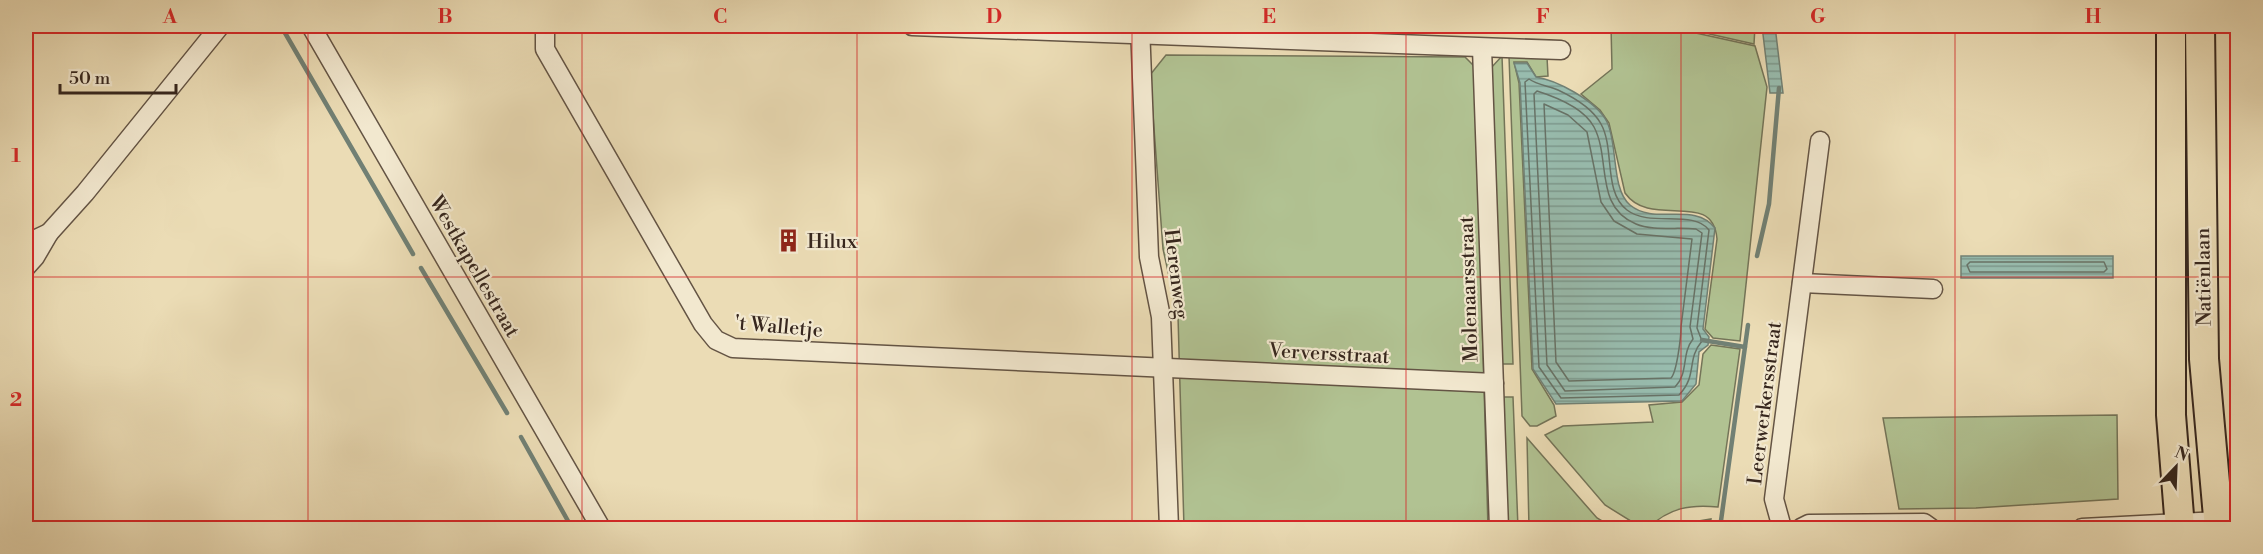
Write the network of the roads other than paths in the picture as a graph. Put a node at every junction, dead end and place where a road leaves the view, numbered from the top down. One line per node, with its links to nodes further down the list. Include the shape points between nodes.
1 (220, 26): 11 (street)
2 (311, 26): 20 (street, Westkapellestraat)
3 (545, 26): 16 (street, 't Walletje, via 545,49 703,324 716,340 733,348 762,351)
4 (912, 26): 7 (street)
5 (2171, 26): 19 (main road, Natiënlaan, via 2171,415)
6 (2200, 26): 18 (main road, Natiënlaan, via 2204,359)
7 (1140, 30): 8 (street); 16 (street, Herenweg, via 1149,257 1161,317)
8 (1482, 48): 9 (street); 17 (street, Molenaarsstraat)
9 (1561, 50)
10 (1820, 141): 14 (street, Leerwerkersstraat)
11 (49, 233): 12 (street, via 32,241); 13 (street)
12 (26, 237)
13 (26, 267)
14 (1802, 283): 15 (street); 23 (street, Leerwerkersstraat, via 1774,499)
15 (1933, 289)
16 (1163, 368): 17 (street, Verversstraat); 21 (street, Herenweg)
17 (1494, 383): 22 (street, Molenaarsstraat)
18 (2225, 523): 19 (street)
19 (2180, 526): 26 (street)
20 (601, 528)
21 (1169, 528)
22 (1499, 528)
23 (1782, 528)
24 (1801, 528): 25 (street, via 1809,524 1924,523)
25 (1931, 528)
26 (2082, 528)

